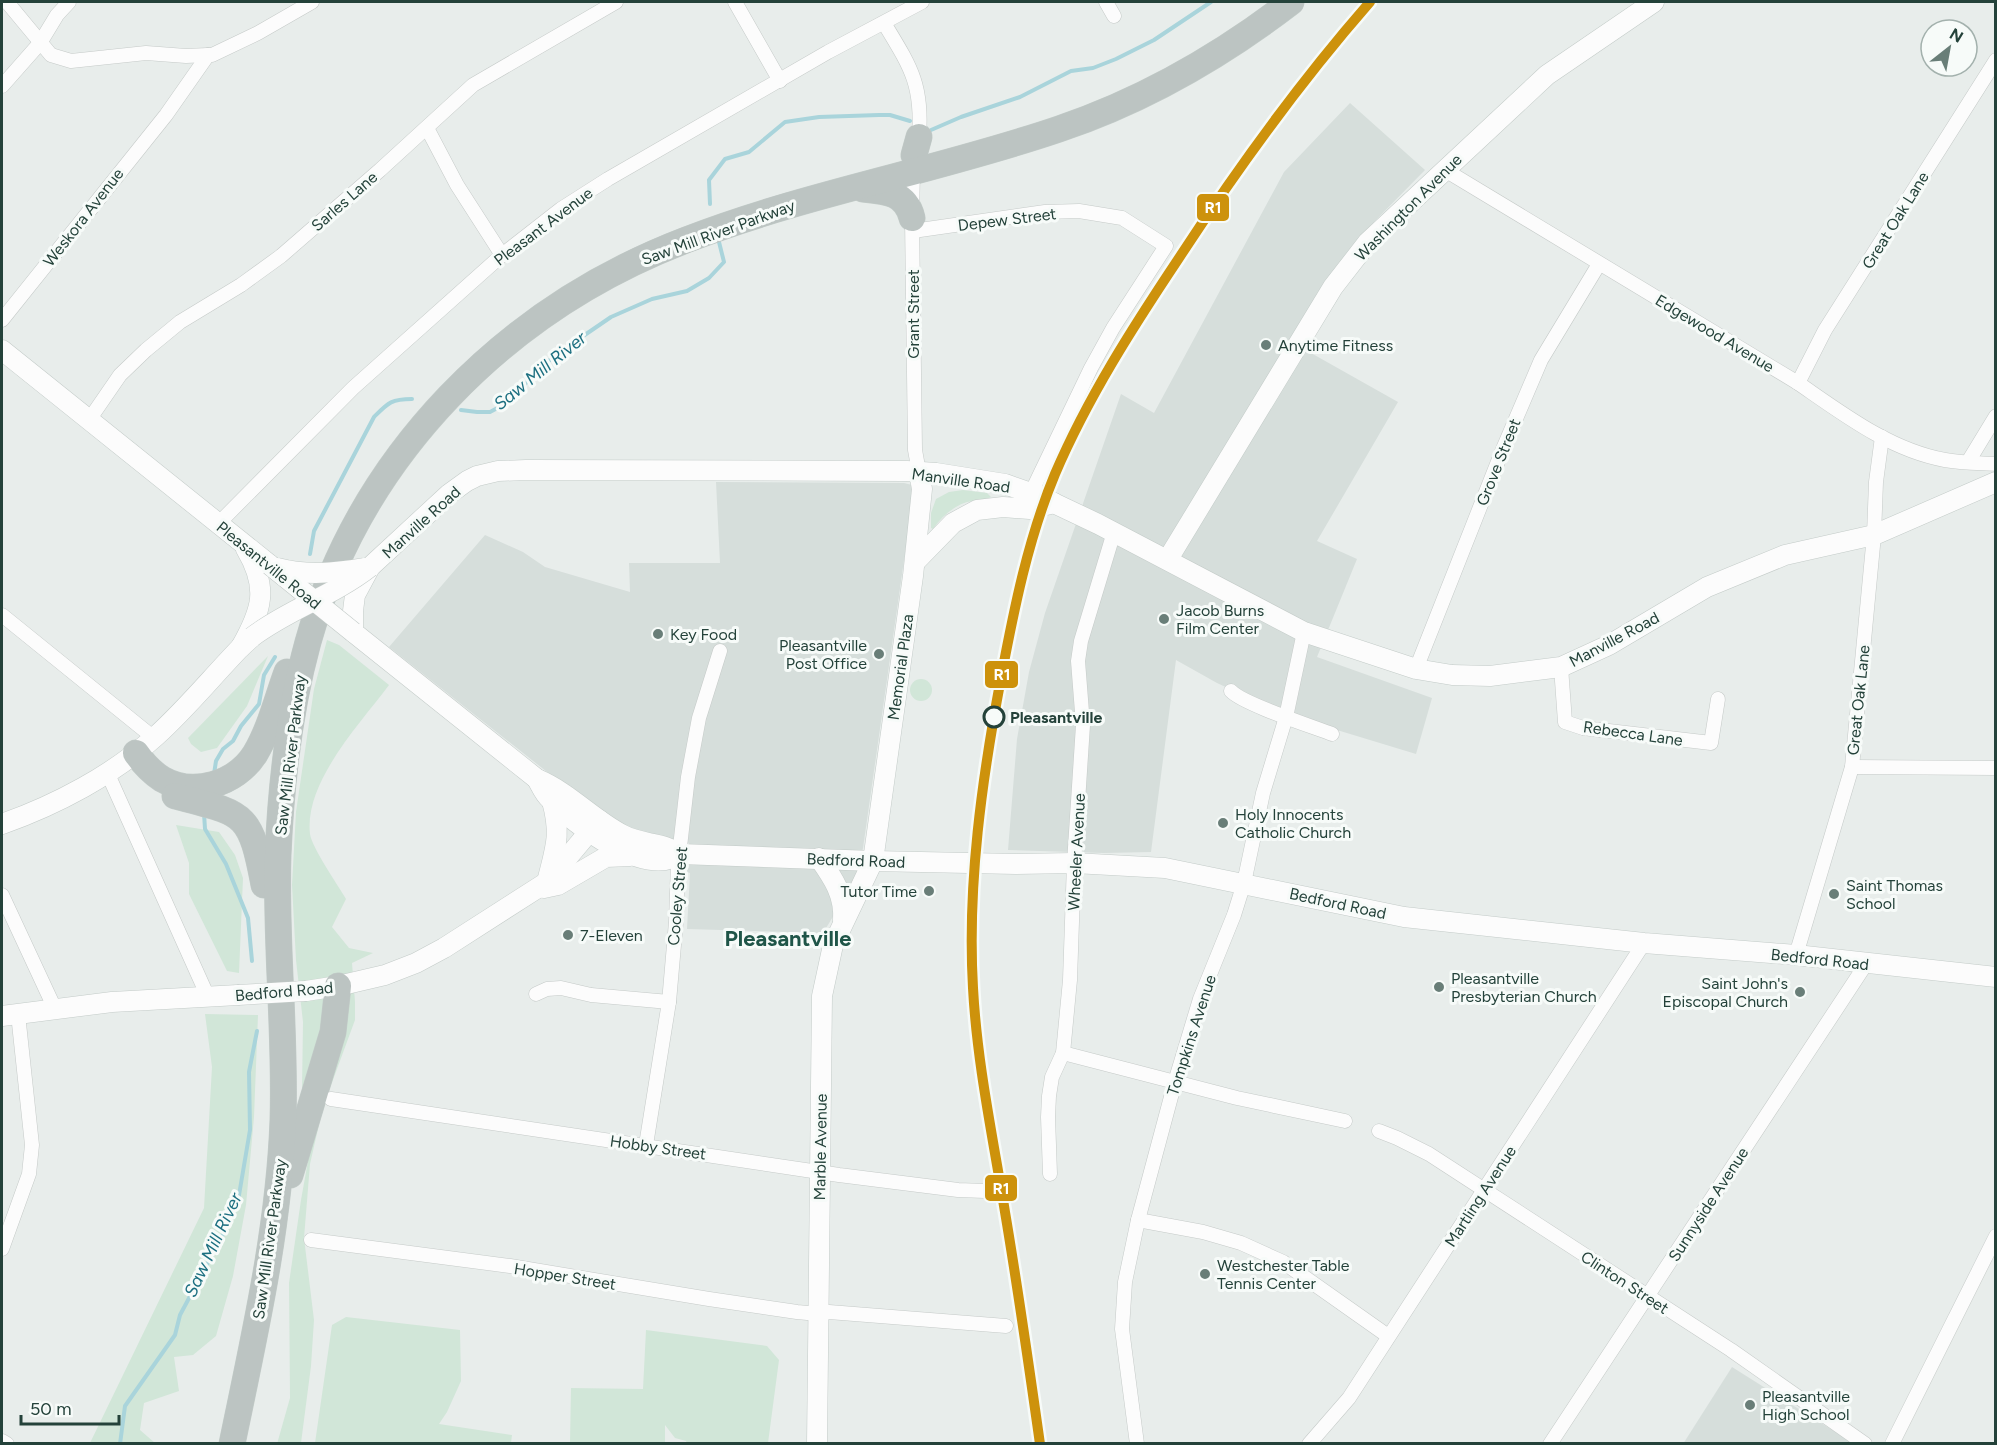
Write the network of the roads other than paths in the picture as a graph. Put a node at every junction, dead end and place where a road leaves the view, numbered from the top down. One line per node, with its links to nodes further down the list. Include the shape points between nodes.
1 (6, 2): 13 (street)
2 (69, 2): 13 (street)
3 (312, 2): 14 (street, via 258,33)
4 (616, 2): 18 (street, Sarles Lane, via 472,85)
5 (735, 2): 16 (street)
6 (922, 2): 12 (street, Pleasant Avenue)
7 (1106, 2): 11 (street)
8 (1266, 2): 19 (highway, Saw Mill River Parkway, via 1186,54 1096,97 1053,114)
9 (1291, 2): 19 (highway, Saw Mill River Parkway, via 1193,68 1063,128 1026,139)
10 (1654, 2): 20 (main road, Washington Avenue, via 1547,75)
11 (1114, 16)
12 (885, 23): 16 (street, Pleasant Avenue); 19 (street, Grant Street, via 916,83 920,106)
13 (40, 43): 14 (street, via 51,55 71,61 146,53); 17 (street)
14 (208, 55): 27 (street, Weskora Avenue, via 166,115)
15 (1995, 60): 29 (street, Great Oak Lane, via 1826,330)
16 (780, 81): 25 (street, Pleasant Avenue, via 608,178)
17 (2, 86)
18 (427, 128): 25 (street, via 457,185); 31 (street, Sarles Lane, via 281,256 188,317 146,350 120,375)
19 (916, 154): 21 (highway, Saw Mill River Parkway); 22 (highway, Saw Mill River Parkway, via 822,181); 23 (street, Grant Street)
20 (1445, 170): 26 (street, Edgewood Avenue); 41 (main road, Washington Avenue, via 1368,242 1333,287)
21 (850, 188): 22 (highway, Saw Mill River Parkway); 23 (highway, via 895,194 907,206)
22 (731, 216): 24 (highway, Saw Mill River Parkway)
23 (912, 225): 35 (street, Grant Street, via 915,439); 37 (street, Depew Street, via 1079,212 1122,218 1166,246 1102,348 1070,410)
24 (698, 228): 53 (highway, Saw Mill River Parkway, via 618,254 554,291 484,344 427,399 382,455 345,515 308,599); 96 (highway, Saw Mill River Parkway, via 577,293 477,368 398,456 360,516 331,576 301,669 283,786 278,904 283,1117)
25 (502, 255): 38 (street, Pleasant Avenue, via 353,388)
26 (1599, 264): 29 (street, Edgewood Avenue); 52 (street, Grove Street, via 1541,360)
27 (2, 320)
28 (2, 350): 31 (main road, Pleasantville Road)
29 (1798, 383): 32 (street, Edgewood Avenue)
30 (1995, 416): 33 (street)
31 (89, 420): 38 (main road, Pleasantville Road)
32 (1882, 437): 33 (street, Edgewood Avenue, via 1945,460); 40 (street, Great Oak Lane)
33 (1968, 462): 34 (street, Edgewood Avenue)
34 (1995, 464)
35 (919, 472): 37 (main road, Manville Road, via 994,482); 42 (main road, Memorial Plaza, via 922,489); 43 (main road, Manville Road, via 498,471 477,476 458,487)
36 (1995, 482): 40 (main road, Manville Road)
37 (1042, 497): 39 (main road, Manville Road); 42 (main road, via 1030,509 977,510 953,523)
38 (218, 524): 44 (main road, Pleasantville Road, via 241,542)
39 (1114, 532): 41 (main road, Manville Road); 69 (street, Wheeler Avenue, via 1078,661 1083,725)
40 (1874, 534): 51 (main road, Manville Road, via 1785,555 1707,587 1609,645); 59 (street, Great Oak Lane)
41 (1168, 559): 48 (main road, Manville Road)
42 (915, 562): 68 (main road, Memorial Plaza)
43 (369, 567): 44 (main road, bridge, via 316,574); 45 (main road, Manville Road, bridge, via 345,585); 47 (main road, bridge, via 355,595)
44 (265, 572): 45 (main road, Pleasantville Road, bridge); 49 (main road, via 259,609)
45 (314, 600): 47 (main road, Pleasantville Road, bridge); 49 (main road, Manville Road, bridge)
46 (2, 615): 58 (street)
47 (353, 632): 61 (main road, Pleasantville Road)
48 (1304, 632): 52 (main road, Manville Road); 56 (street, Tompkins Avenue)
49 (247, 639): 58 (main road, Manville Road)
50 (720, 651): 65 (street, Cooley Street, via 699,718)
51 (1561, 667): 52 (main road, Manville Road, via 1490,676); 55 (street, Rebecca Lane, via 1565,722 1583,728 1711,743)
52 (1416, 669)
53 (287, 672): 58 (highway, via 259,747 248,764 223,782 204,787 172,784); 71 (highway, Saw Mill River Parkway, via 271,766)
54 (1231, 691): 56 (street)
55 (1718, 699)
56 (1286, 717): 57 (street); 70 (street, Tompkins Avenue, via 1263,793)
57 (1332, 734)
58 (130, 756): 63 (main road, Manville Road, via 58,799); 71 (highway, via 141,781 239,817 255,841); 81 (street)
59 (1852, 767): 60 (street); 76 (street, Great Oak Lane)
60 (1995, 768)
61 (537, 780): 62 (main road, Pleasantville Road); 64 (main road, Pleasantville Road, via 562,792)
62 (552, 801): 64 (main road, Pleasantville Road); 72 (main road, via 558,833)
63 (4, 819)
64 (594, 826): 65 (main road, Bedford Road, via 635,841 670,847); 66 (main road, Bedford Road, via 617,850); 72 (main road, Bedford Road)
65 (680, 854): 66 (main road, Bedford Road, via 660,860); 67 (main road, Bedford Road); 82 (street, Cooley Street)
66 (639, 857): 72 (main road, via 606,857 558,885)
67 (819, 858): 68 (main road, Bedford Road); 74 (main road, via 839,890)
68 (873, 861): 69 (main road, Bedford Road); 74 (main road, Marble Avenue)
69 (1074, 863): 70 (main road, Bedford Road, via 1171,868); 85 (street, Wheeler Avenue)
70 (1244, 883): 75 (main road, Bedford Road, via 1404,917); 86 (street, Tompkins Avenue, via 1200,999)
71 (264, 885): 106 (highway, Saw Mill River Parkway, via 268,1152 258,1239)
72 (542, 886): 79 (main road, Bedford Road, via 416,963)
73 (2, 895): 83 (street)
74 (843, 922): 91 (main road, Marble Avenue, via 829,959 822,996)
75 (1644, 942): 76 (main road, Bedford Road); 93 (street, Martling Avenue)
76 (1796, 955): 77 (main road, Bedford Road)
77 (1866, 964): 78 (main road, Bedford Road); 100 (street, Sunnyside Avenue)
78 (1995, 977)
79 (338, 986): 81 (main road, Bedford Road, bridge); 96 (highway, via 330,1042)
80 (536, 994): 82 (street, via 561,988 591,995)
81 (208, 997): 83 (main road, Bedford Road)
82 (669, 1002): 90 (street, Cooley Street)
83 (55, 1009): 84 (main road, Bedford Road)
84 (10, 1015): 99 (street, via 32,1145 29,1174)
85 (1063, 1053): 86 (street); 92 (street, Wheeler Avenue, via 1052,1077 1049,1096)
86 (1175, 1082): 88 (street); 95 (street, Tompkins Avenue)
87 (331, 1099): 90 (street, Hobby Street)
88 (1345, 1120)
89 (1379, 1131): 93 (street, Clinton Street, via 1429,1154)
90 (646, 1145): 91 (street, Hobby Street)
91 (819, 1172): 94 (street, Hobby Street); 101 (main road, Marble Avenue)
92 (1050, 1174)
93 (1484, 1190): 100 (street, Clinton Street); 103 (street, Martling Avenue)
94 (985, 1191)
95 (1138, 1220): 103 (street, via 1241,1243 1283,1262); 109 (street, Tompkins Avenue, via 1123,1292 1122,1329)
96 (272, 1236): 107 (highway, Saw Mill River Parkway)
97 (1995, 1236): 113 (street)
98 (311, 1240): 101 (street, Hopper Street, via 510,1266)
99 (2, 1249)
100 (1647, 1296): 111 (street, Sunnyside Avenue); 112 (street, Clinton Street)
101 (818, 1314): 102 (street, Hopper Street); 108 (main road, Marble Avenue)
102 (1006, 1326)
103 (1388, 1336): 110 (street, Martling Avenue, via 1349,1398)
104 (2, 1441): 105 (street)
105 (7, 1443)
106 (218, 1443)
107 (232, 1443)
108 (817, 1443)
109 (1137, 1443)
110 (1309, 1443)
111 (1550, 1443)
112 (1865, 1443)
113 (1892, 1443)

